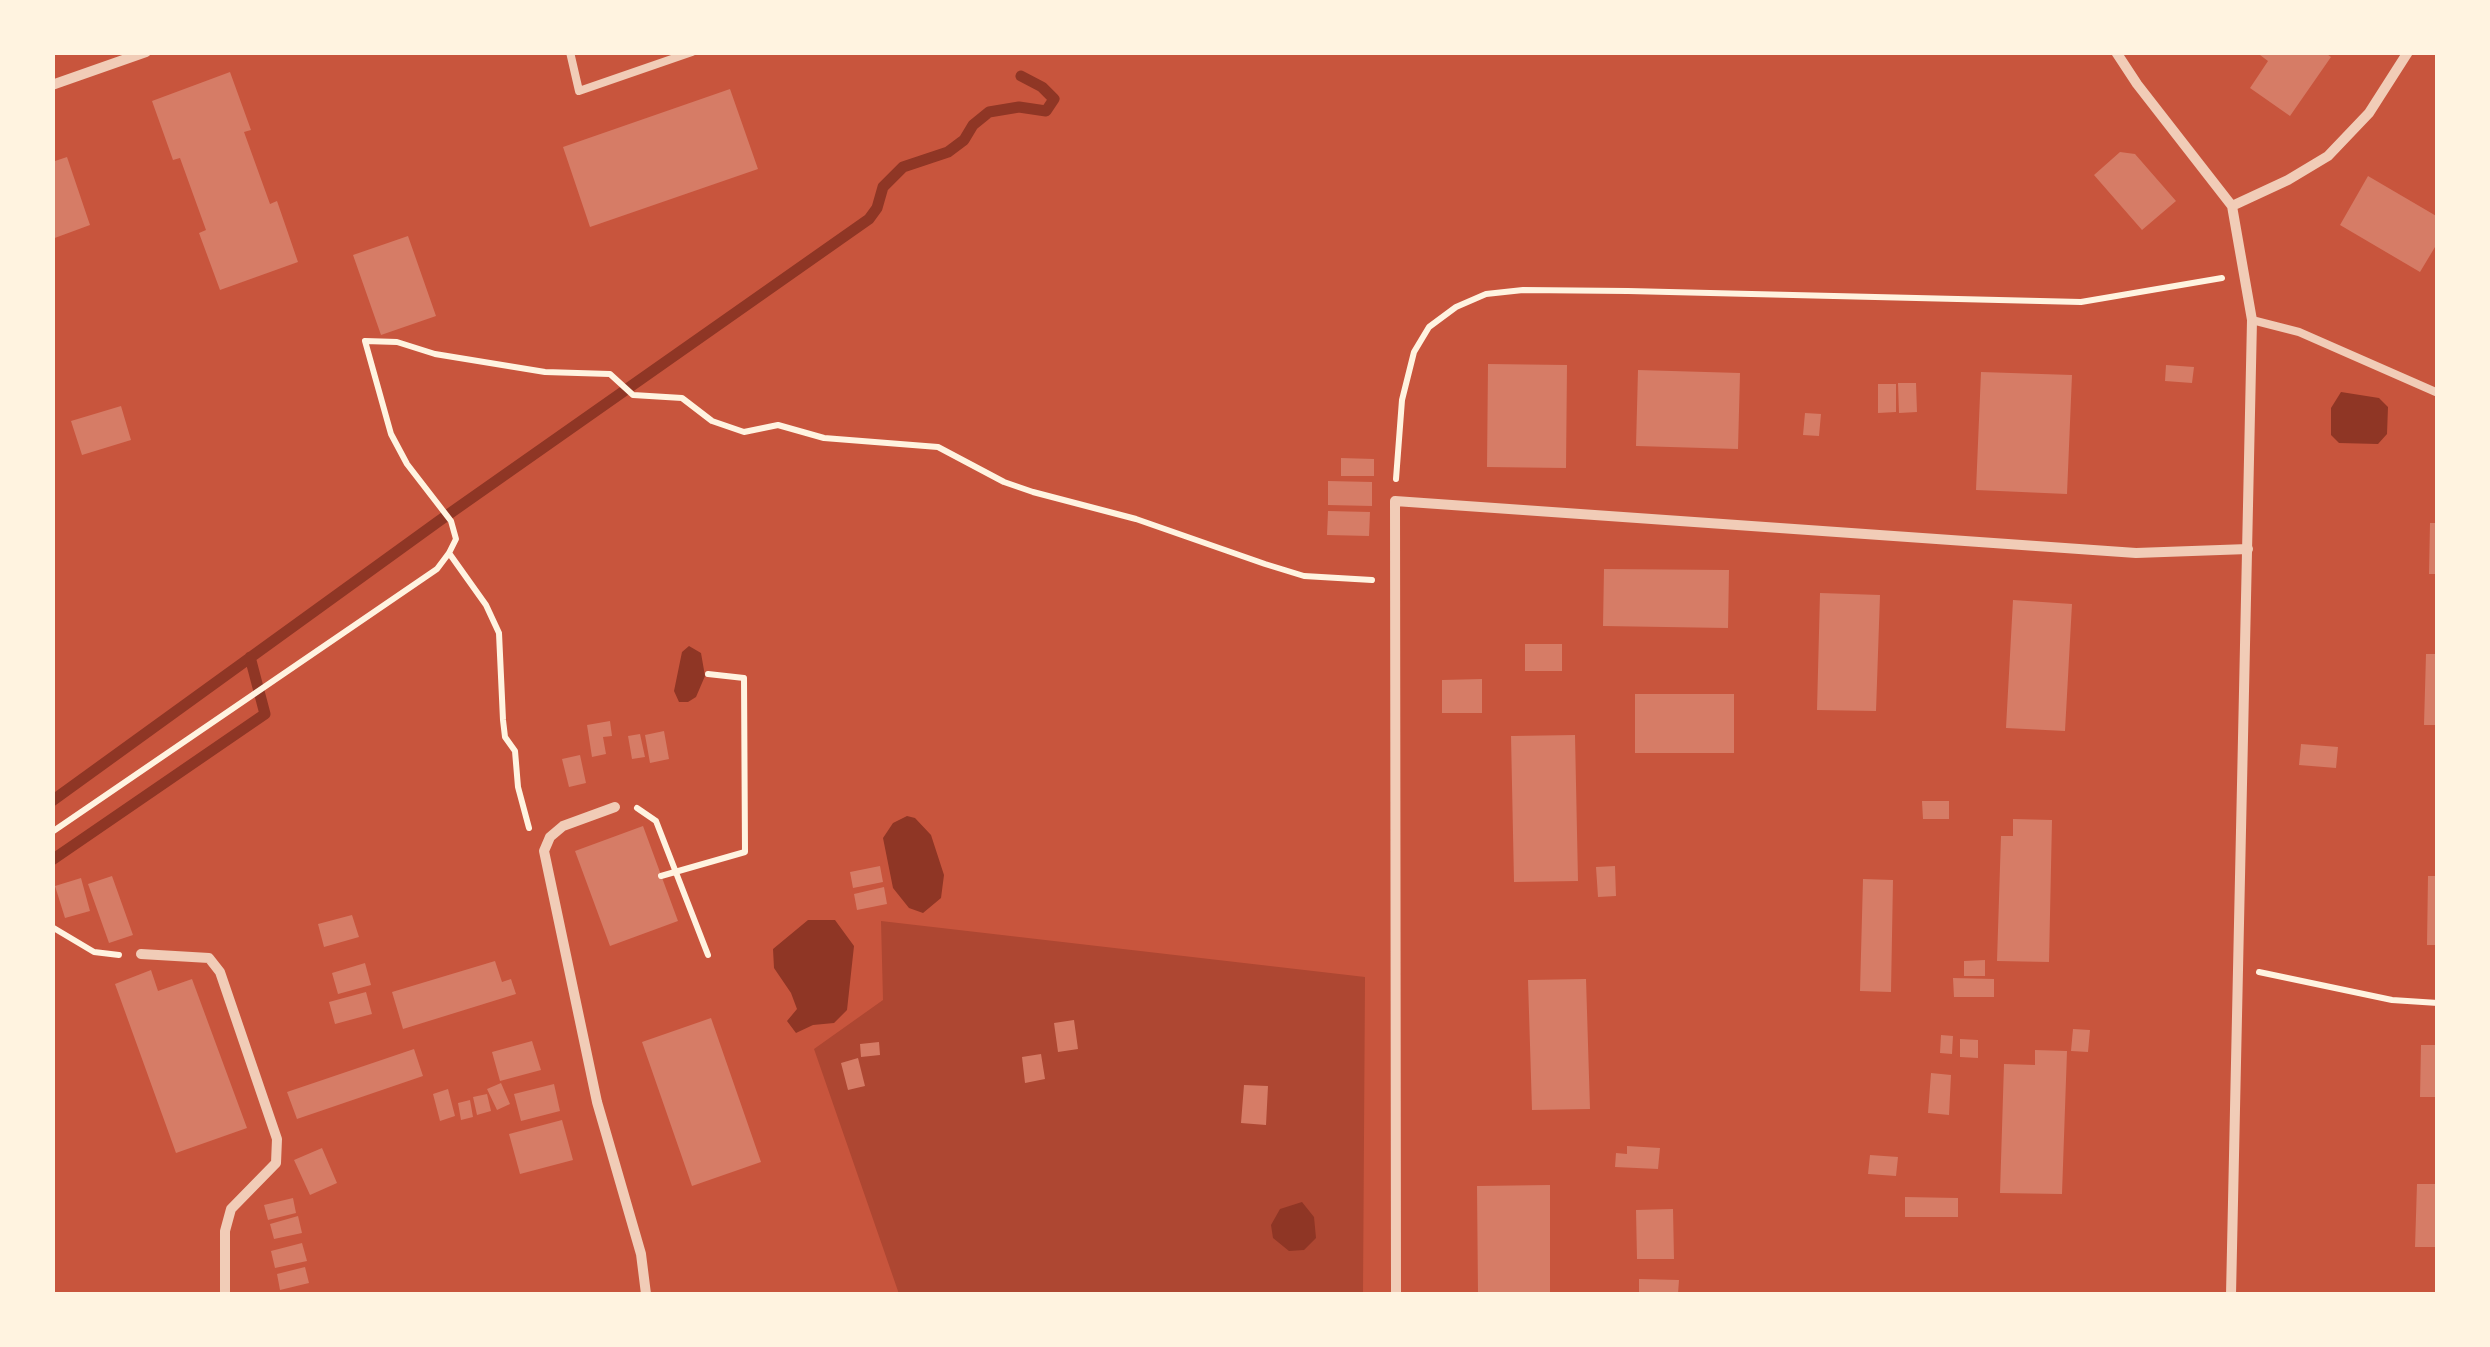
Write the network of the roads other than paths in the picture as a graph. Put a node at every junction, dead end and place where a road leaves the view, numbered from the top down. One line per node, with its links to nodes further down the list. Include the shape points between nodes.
1 (146, 52): 6 (street)
2 (570, 52): 3 (lane, via 579,91)
3 (692, 52)
4 (2116, 52): 7 (street)
5 (2408, 52): 7 (street, via 2368,113 2328,156)
6 (52, 84)
7 (2232, 206): 8 (street)
8 (2252, 320): 9 (lane, via 2299,332); 10 (street)
9 (2438, 392)
10 (2248, 549): 15 (street, via 2136,553 1395,500); 16 (street)
11 (615, 807): 14 (street, via 564,826 544,851 596,1102 641,1254)
12 (141, 954): 13 (street, via 209,958 220,972 277,1138 276,1163 231,1208 224,1231)
13 (225, 1294)
14 (646, 1294)
15 (1396, 1294)
16 (2230, 1294)

